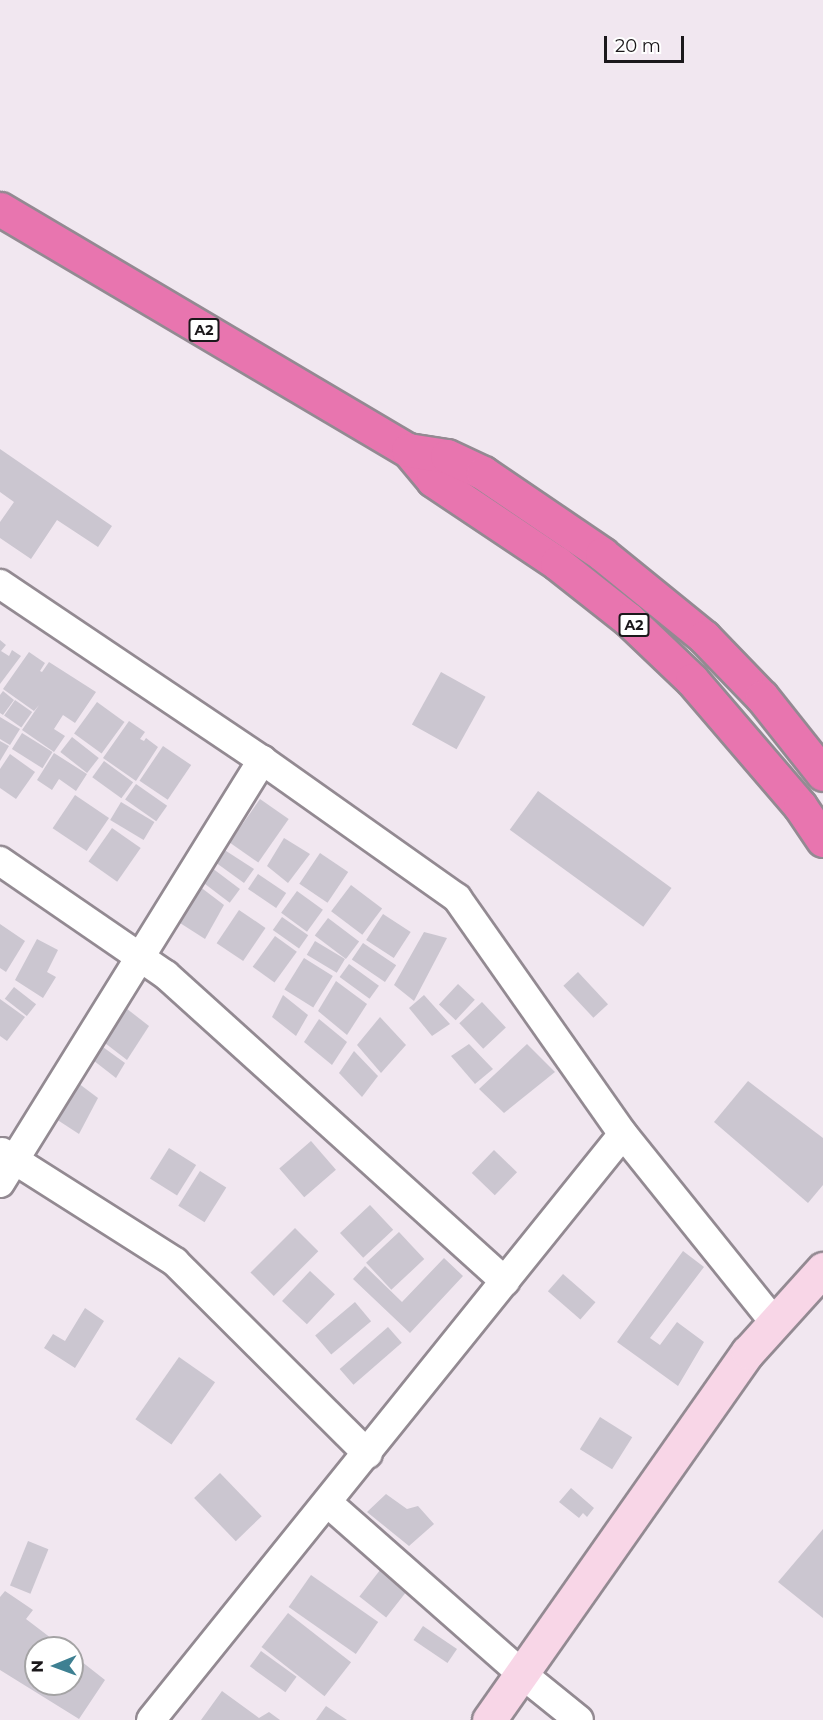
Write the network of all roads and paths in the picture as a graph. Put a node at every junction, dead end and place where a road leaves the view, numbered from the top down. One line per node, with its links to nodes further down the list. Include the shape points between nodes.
1 (0, 209): 2 (highway, A2)
2 (408, 450): 5 (highway, A2, via 447,456 483,473 602,554 704,637 762,698); 6 (highway, A2, via 433,480 557,563 628,619 692,680 800,806)
3 (0, 584): 4 (street)
4 (262, 760): 8 (street); 9 (street, via 457,898)
5 (823, 774)
6 (823, 840)
7 (0, 861): 8 (street)
8 (140, 958): 10 (street); 12 (street, via 166,975)
9 (623, 1134): 12 (street); 13 (street)
10 (5, 1165): 14 (street, via 175,1262)
11 (823, 1269): 13 (street)
12 (505, 1281): 14 (street)
13 (774, 1322): 16 (street, via 748,1352)
14 (368, 1454): 15 (street)
15 (328, 1503): 16 (street); 17 (street)
16 (522, 1674): 18 (street); 19 (street)
17 (152, 1720)
18 (489, 1720)
19 (579, 1720)

